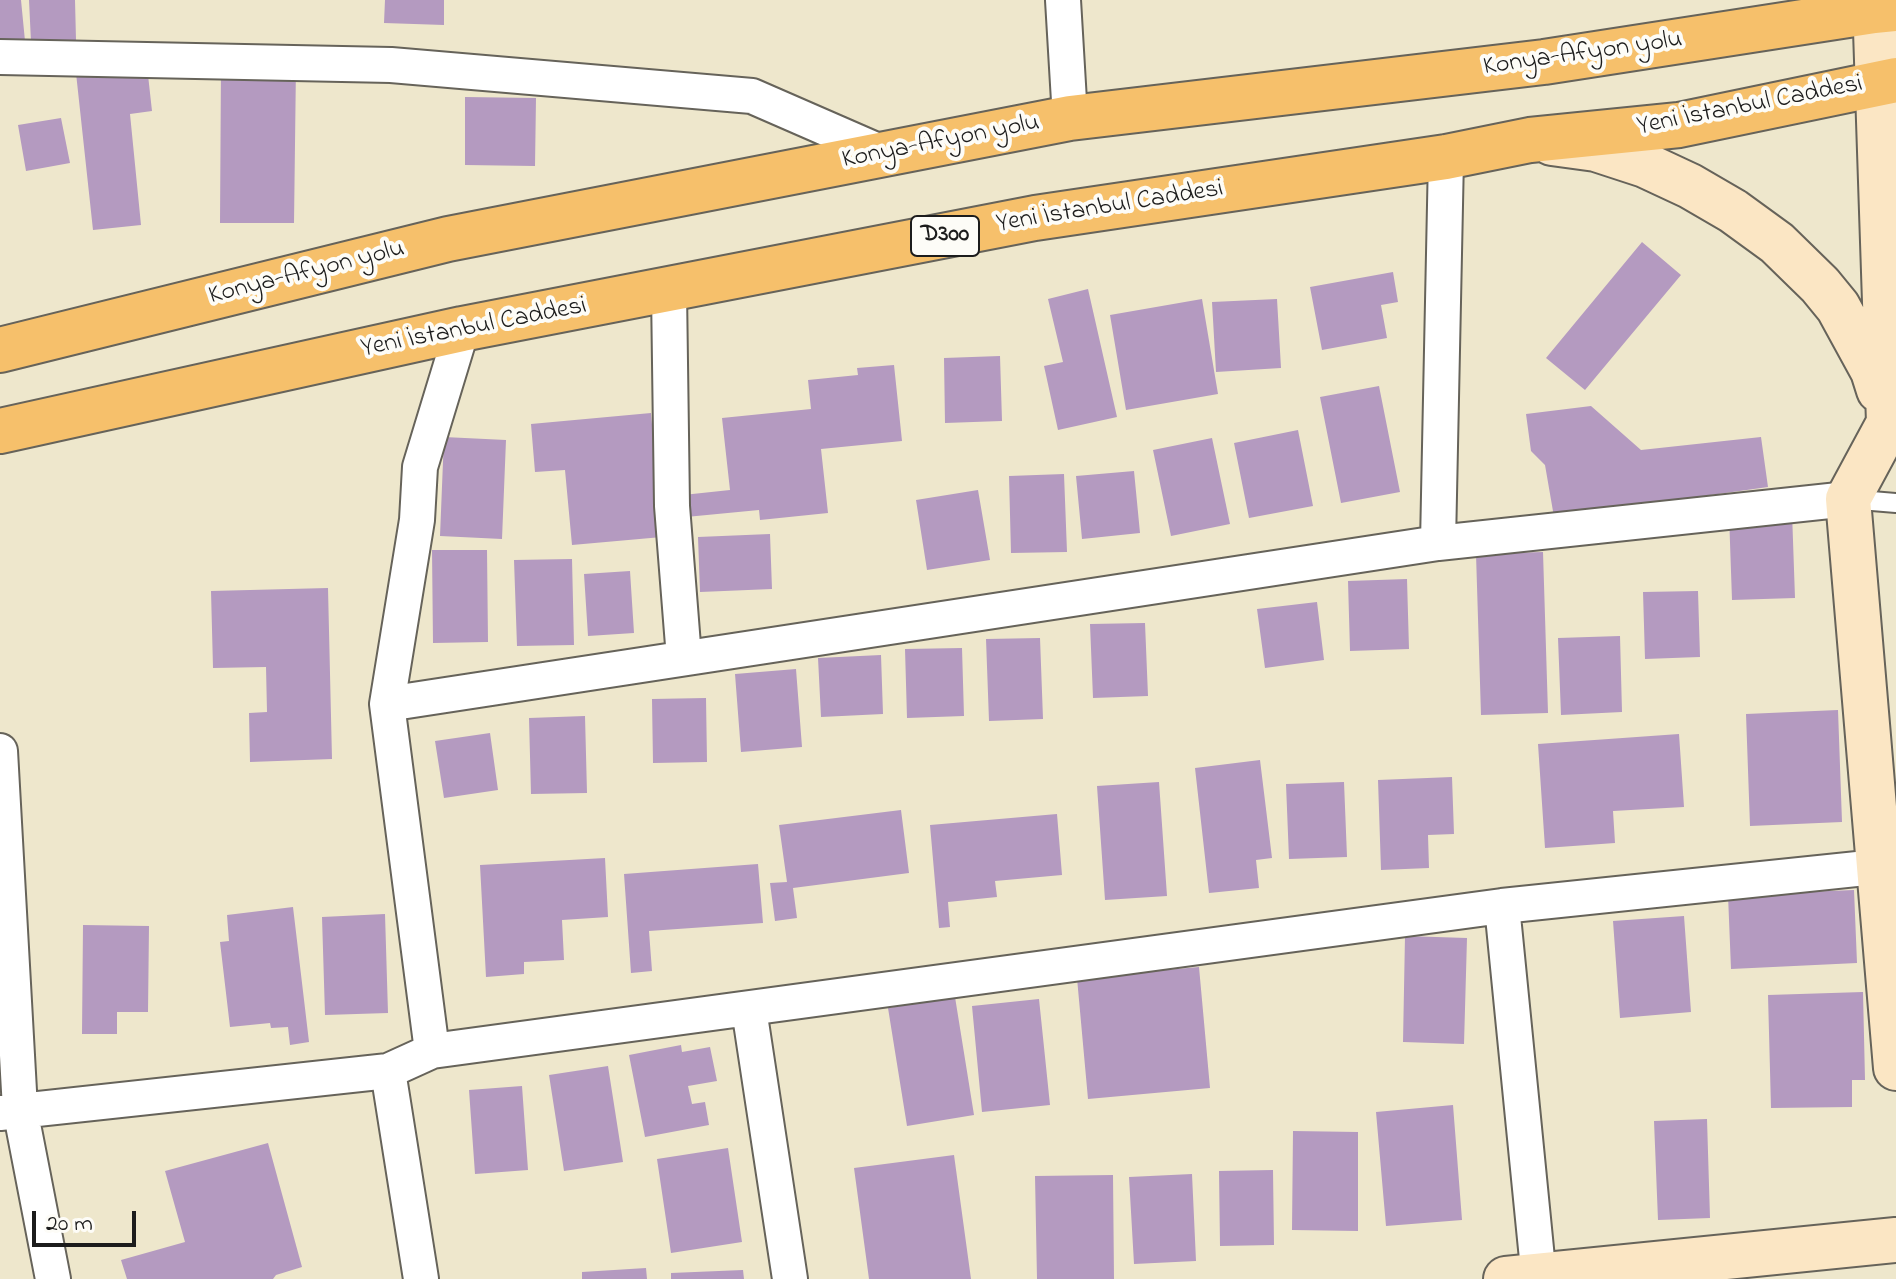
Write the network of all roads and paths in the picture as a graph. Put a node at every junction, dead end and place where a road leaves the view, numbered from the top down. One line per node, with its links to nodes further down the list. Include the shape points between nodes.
1 (1063, 0): 5 (street)
2 (1881, 7): 4 (main road); 5 (highway, Konya-Afyon yolu, via 1544,62)
3 (0, 57): 7 (street, via 391,65 752,96)
4 (1886, 81): 6 (highway, Yeni İstanbul Caddesi / D300, via 1679,125); 12 (main road)
5 (1070, 118): 7 (highway, Konya-Afyon yolu)
6 (1530, 140): 8 (highway, Yeni İstanbul Caddesi / D300); 12 (main road, via 1596,149 1645,165 1733,211 1777,243 1820,285 1852,330 1873,371)
7 (885, 154): 11 (highway, Konya-Afyon yolu, via 448,239)
8 (1446, 157): 9 (highway, Yeni İstanbul Caddesi / D300, via 1035,218); 16 (street)
9 (669, 291): 10 (highway, Yeni İstanbul Caddesi / D300); 17 (street, via 672,506)
10 (462, 329): 13 (highway, Yeni İstanbul Caddesi / D300); 18 (street, via 420,467 417,520)
11 (0, 350)
12 (1889, 423): 14 (main road)
13 (0, 431)
14 (1848, 499): 15 (lane); 16 (street); 21 (main road)
15 (1896, 503)
16 (1438, 543): 17 (street)
17 (684, 658): 18 (street)
18 (387, 704): 24 (street)
19 (0, 751): 20 (street)
20 (0, 758): 27 (street)
21 (1887, 865): 22 (street); 25 (main road)
22 (1502, 906): 23 (street); 29 (street)
23 (749, 1009): 24 (street); 32 (street)
24 (432, 1051): 26 (street)
25 (1896, 1068)
26 (388, 1071): 27 (street); 31 (street)
27 (10, 1111): 30 (street)
28 (1896, 1240): 29 (main road)
29 (1528, 1277)
30 (53, 1279)
31 (421, 1279)
32 (790, 1279)

